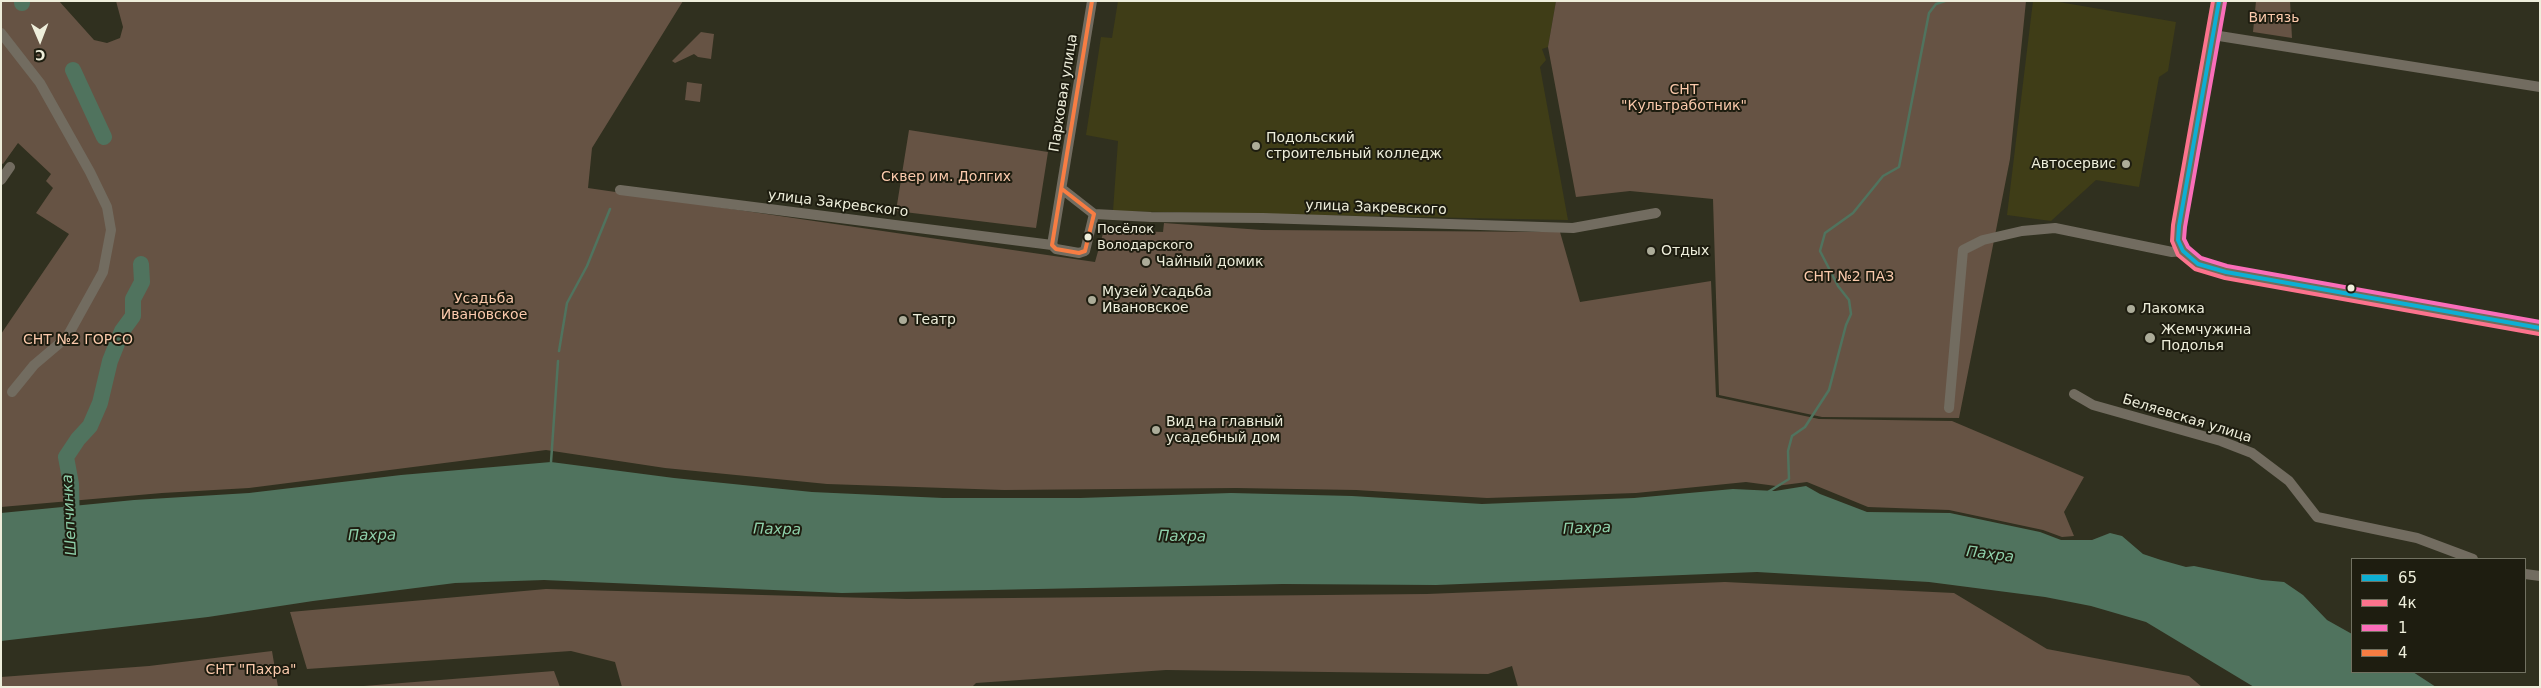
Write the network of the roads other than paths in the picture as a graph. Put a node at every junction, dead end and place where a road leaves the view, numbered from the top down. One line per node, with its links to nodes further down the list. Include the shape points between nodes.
1 (1092, 1): 8 (street, Парковая улица)
2 (2219, 1): 4 (main road)
3 (1, 33): 15 (street, via 40,84 90,172 106,207 111,230 103,272 67,337 34,365)
4 (2213, 34): 5 (street); 13 (main road, via 2179,226 2178,240)
5 (2540, 86)
6 (10, 167): 7 (street)
7 (1, 180)
8 (1062, 189): 11 (street); 12 (street, Парковая улица)
9 (620, 190): 12 (street, улица Закревского)
10 (1656, 213): 11 (street, улица Закревского, via 1573,228)
11 (1094, 214): 12 (street, via 1085,251 1056,249)
12 (1052, 245)
13 (2183, 251): 14 (main road, via 2198,264 2226,272); 17 (street, via 2172,252 2055,228 2022,231 1984,240 1963,250)
14 (2540, 328)
15 (12, 392)
16 (2074, 394): 18 (street, Беляевская улица, via 2093,405 2252,453 2289,481 2317,517 2417,538)
17 (1949, 408)
18 (2470, 558)
19 (2526, 574): 20 (street)
20 (2540, 576)

